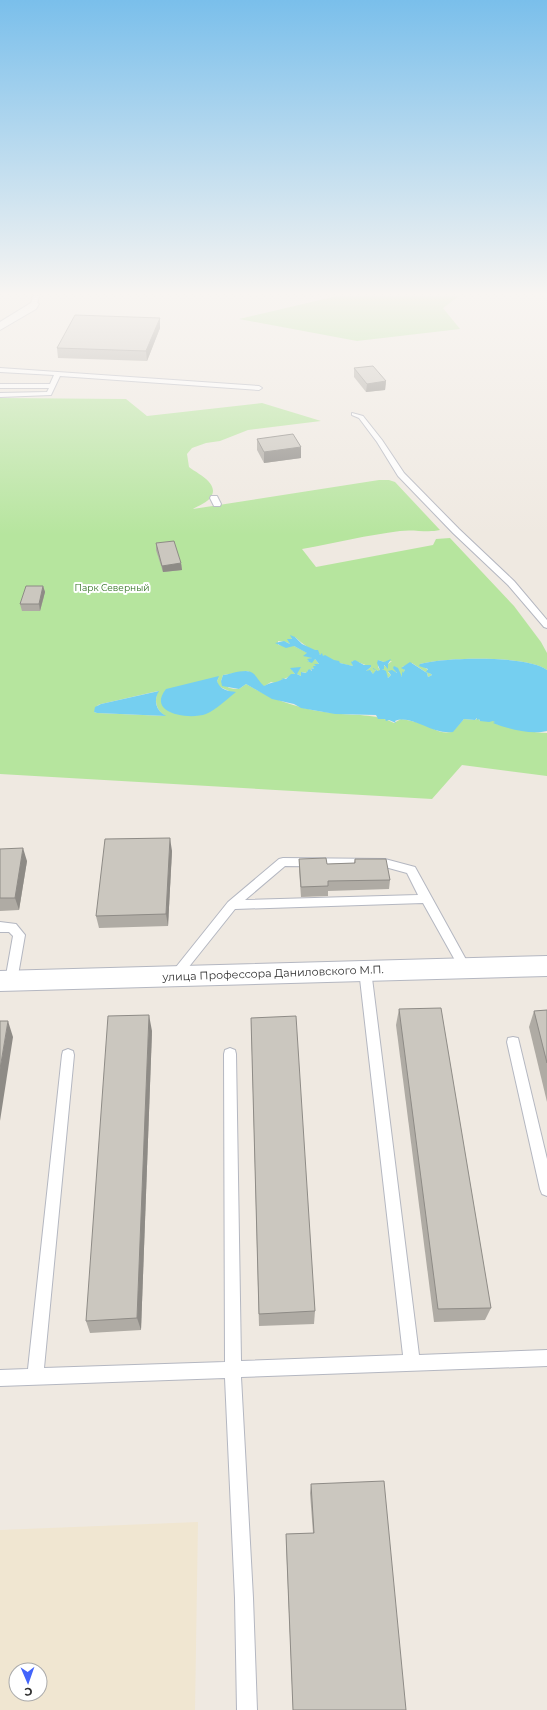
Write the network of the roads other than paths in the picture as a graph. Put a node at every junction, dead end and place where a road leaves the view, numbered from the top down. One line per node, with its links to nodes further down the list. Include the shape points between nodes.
1 (57, 376): 4 (lane)
2 (84, 376): 5 (lane)
3 (0, 386): 4 (lane)
4 (52, 388): 6 (lane); 7 (lane, via 48,394)
5 (259, 388)
6 (0, 391)
7 (0, 395)
8 (354, 414): 9 (lane, via 366,423 401,474 511,583)
9 (547, 624)
10 (426, 900): 11 (lane); 11 (lane, via 411,870 385,863 283,862); 14 (lane)
11 (232, 905): 16 (lane)
12 (0, 927): 17 (lane, via 12,927 19,935)
13 (547, 966): 14 (main road, улица Профессора Даниловского М.П.)
14 (465, 968): 15 (main road, улица Профессора Даниловского М.П.)
15 (365, 970): 16 (main road, улица Профессора Даниловского М.П.); 23 (lane)
16 (176, 975): 17 (main road, улица Профессора Даниловского М.П.)
17 (6, 981)
18 (513, 1042): 21 (lane)
19 (230, 1054): 24 (lane)
20 (68, 1055): 25 (lane)
21 (547, 1189)
22 (547, 1358): 23 (lane)
23 (412, 1363): 24 (lane)
24 (233, 1370): 25 (lane); 27 (lane)
25 (35, 1377): 26 (lane)
26 (0, 1378)
27 (247, 1710)

